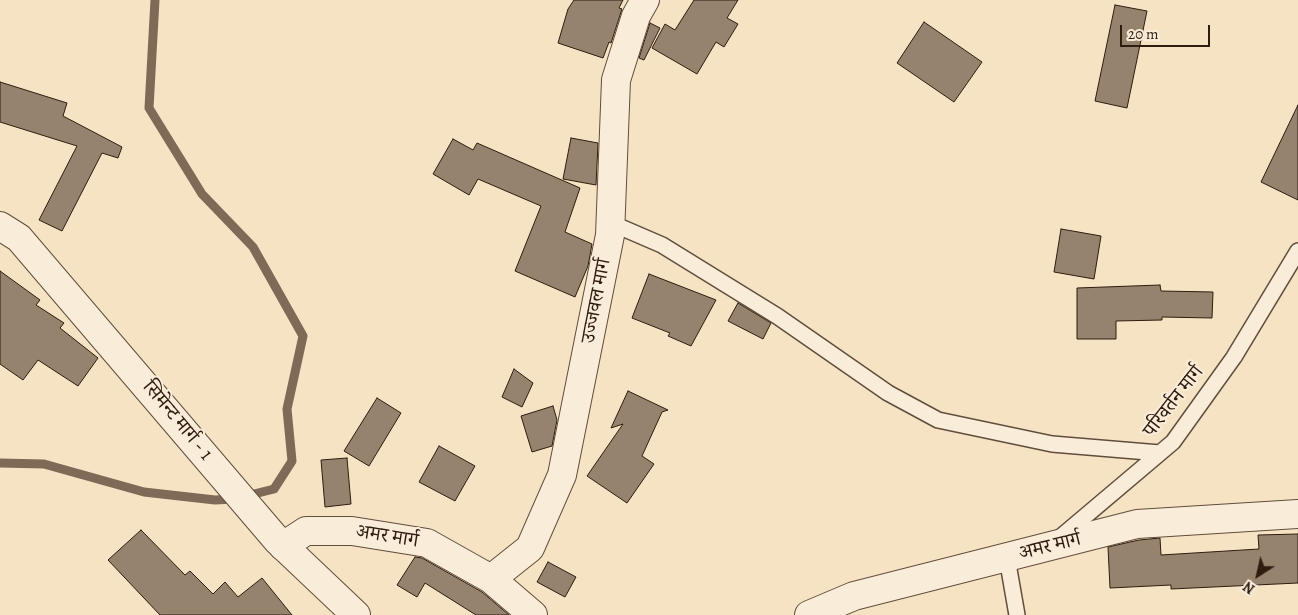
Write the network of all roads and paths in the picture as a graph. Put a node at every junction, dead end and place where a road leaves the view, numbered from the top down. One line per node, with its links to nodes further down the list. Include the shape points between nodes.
1 (645, 0): 2 (street, उज्जवल मार्ग, via 636,16 616,80)
2 (610, 223): 5 (lane, via 662,245 777,316 888,393 938,420 1052,444); 10 (street, उज्जवल मार्ग, via 562,475 530,548)
3 (0, 226): 7 (street, सिमेन्ट मार्ग - 1, via 19,238)
4 (1298, 252): 5 (lane, परिवर्तन मार्ग, via 1234,357 1173,442)
5 (1160, 453): 8 (lane, परिवर्तन मार्ग)
6 (1298, 514): 8 (street, अमर मार्ग, via 1137,524)
7 (280, 543): 10 (street, अमर मार्ग, via 306,532 362,532 427,543); 11 (street, सिमेन्ट मार्ग - 1)
8 (1048, 548): 9 (street, अमर मार्ग)
9 (1007, 558): 13 (street, अमर मार्ग, via 854,596); 14 (lane)
10 (490, 579): 12 (street, अमर मार्ग)
11 (356, 615)
12 (532, 615)
13 (809, 615)
14 (1017, 615)

